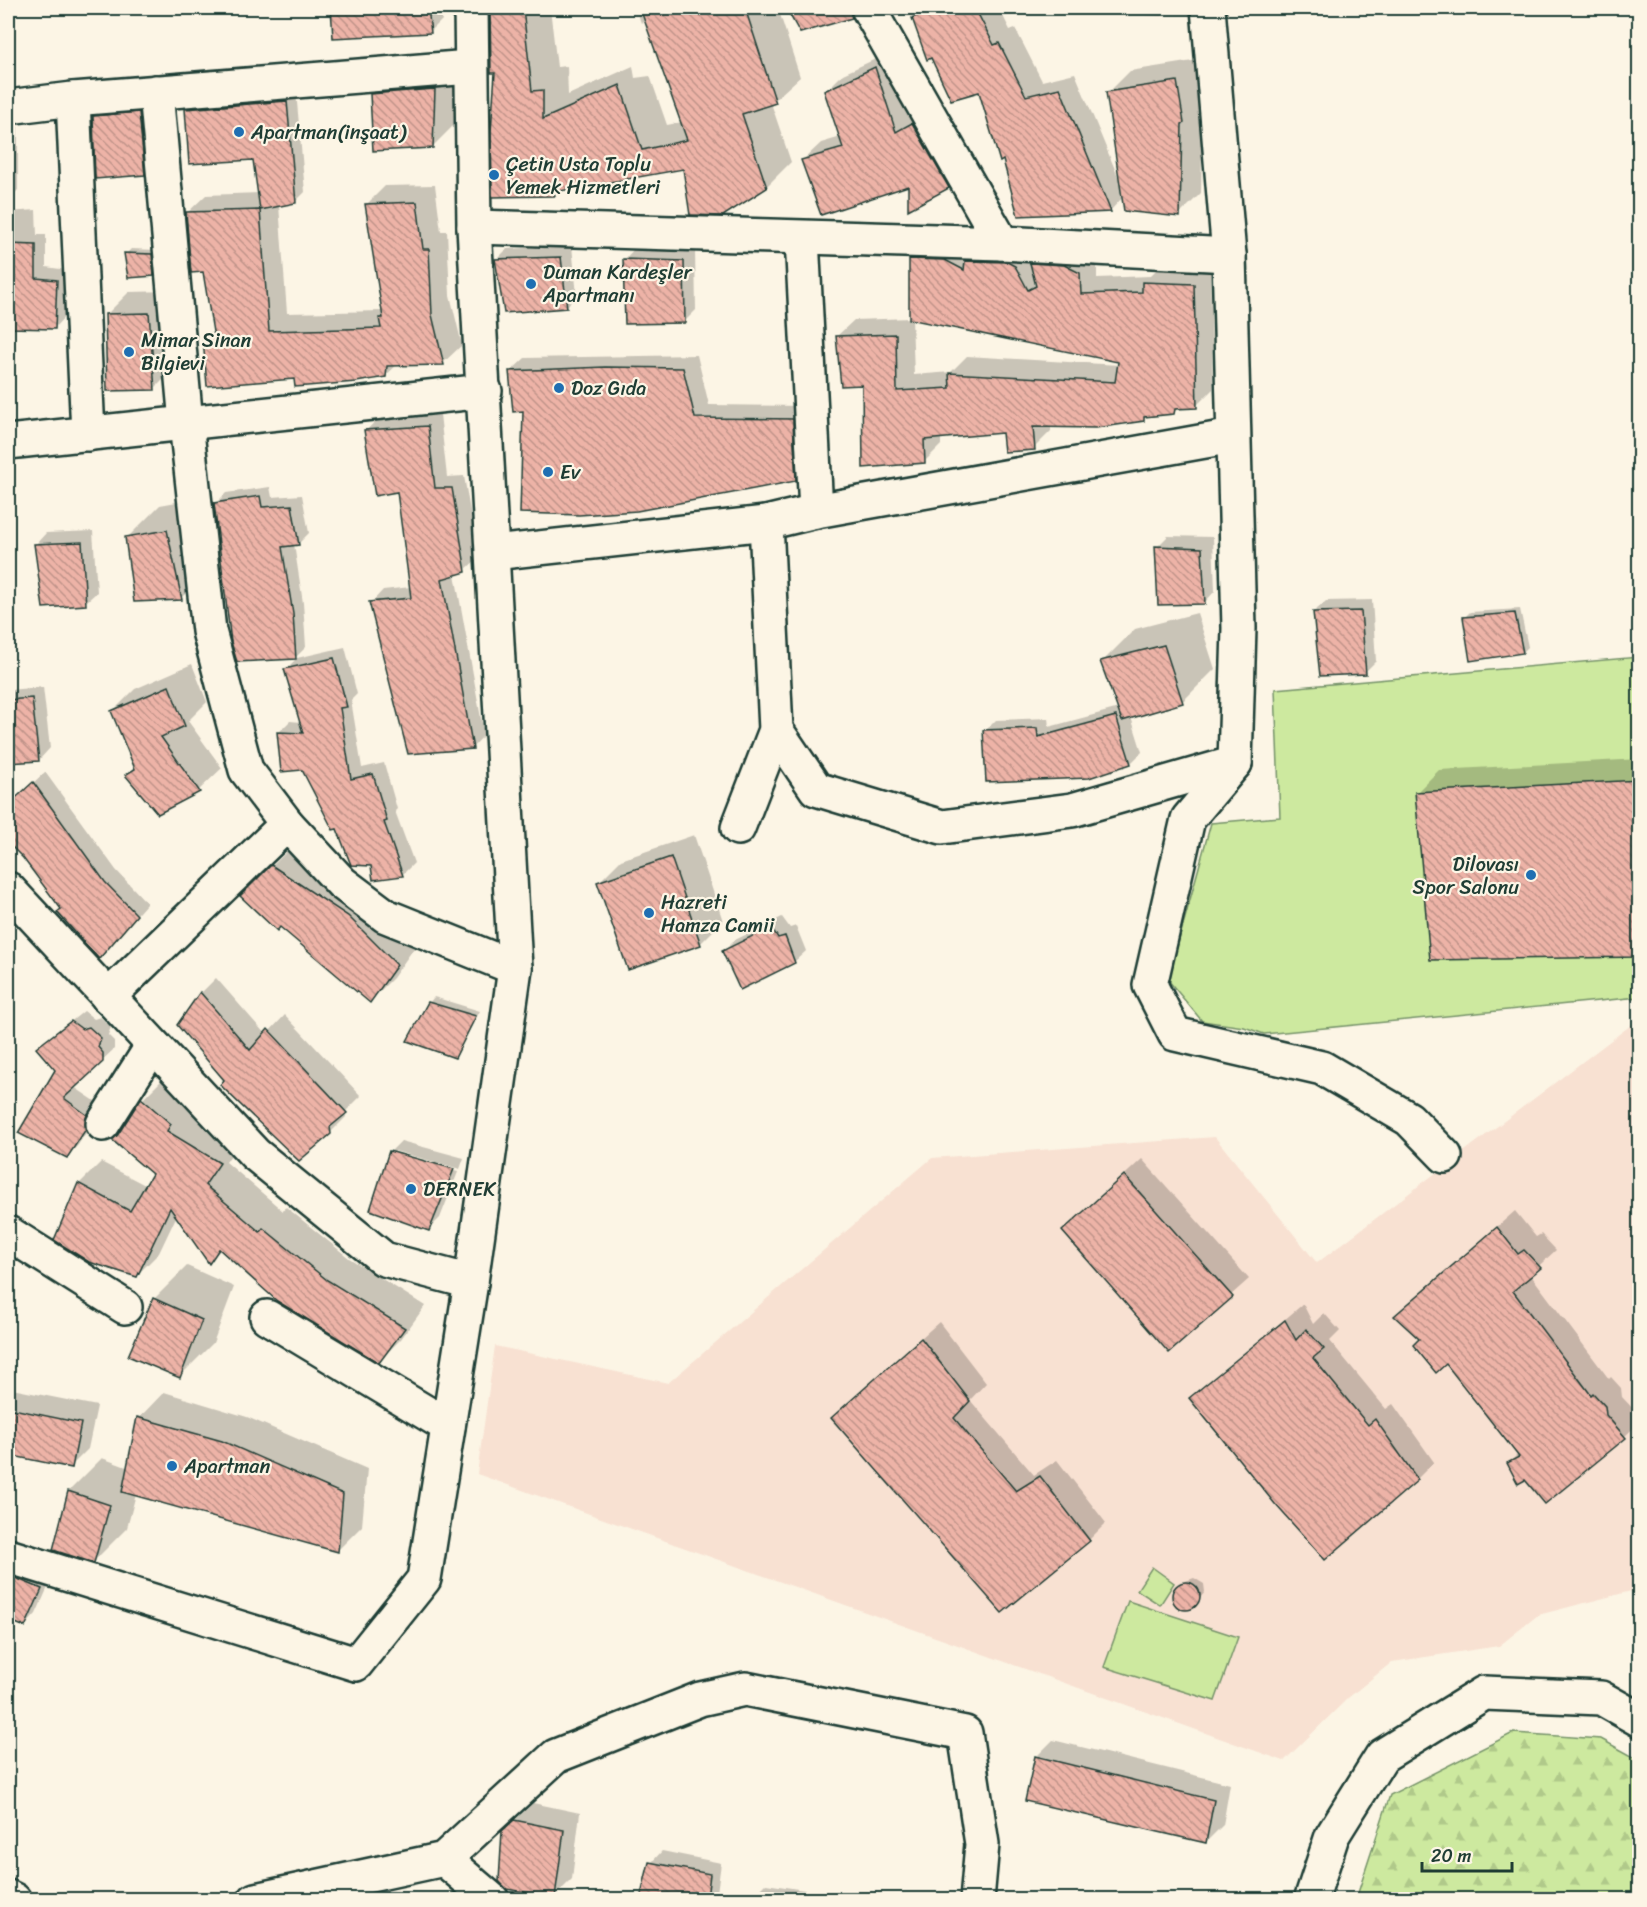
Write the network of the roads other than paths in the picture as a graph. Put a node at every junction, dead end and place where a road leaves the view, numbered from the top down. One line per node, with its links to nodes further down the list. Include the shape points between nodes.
1 (471, 8): 4 (street)
2 (868, 8): 10 (street)
3 (1208, 8): 11 (street)
4 (470, 67): 5 (street); 8 (street)
5 (156, 92): 6 (street); 13 (street)
6 (73, 99): 7 (street); 14 (street)
7 (8, 106)
8 (474, 227): 9 (street); 12 (street)
9 (802, 238): 10 (street); 17 (street)
10 (1002, 243): 11 (street)
11 (1229, 255): 15 (street)
12 (484, 391): 13 (street); 19 (street)
13 (186, 423): 14 (street); 22 (street, via 209,631 246,770)
14 (88, 434): 16 (street)
15 (1233, 436): 17 (street); 21 (street, via 1239,628)
16 (8, 442)
17 (816, 511): 18 (street)
18 (766, 523): 19 (street); 20 (street)
19 (493, 554): 25 (street)
20 (776, 730): 21 (street, via 816,789 942,827 1072,810); 23 (street)
21 (1234, 763): 29 (street, via 1188,819 1150,985 1175,1034 1322,1068 1409,1119)
22 (287, 824): 25 (street, via 342,883 386,916); 26 (street)
23 (738, 828)
24 (8, 889): 26 (street)
25 (515, 968): 31 (street)
26 (108, 997): 27 (street)
27 (153, 1045): 28 (street); 31 (street, via 255,1154 384,1259)
28 (103, 1124)
29 (1444, 1156)
30 (8, 1233): 32 (street)
31 (471, 1282): 34 (street)
32 (125, 1307)
33 (267, 1317): 34 (street)
34 (448, 1426): 35 (street, via 424,1579 356,1664)
35 (8, 1556)
36 (1640, 1720): 43 (street, via 1600,1698 1484,1693 1382,1756 1332,1836)
37 (444, 1859): 40 (street); 41 (street); 42 (street, via 556,1756 700,1699 745,1689 965,1733 982,1844)
38 (8, 1897): 39 (street)
39 (15, 1899)
40 (255, 1899)
41 (492, 1899)
42 (977, 1899)
43 (1311, 1899)

